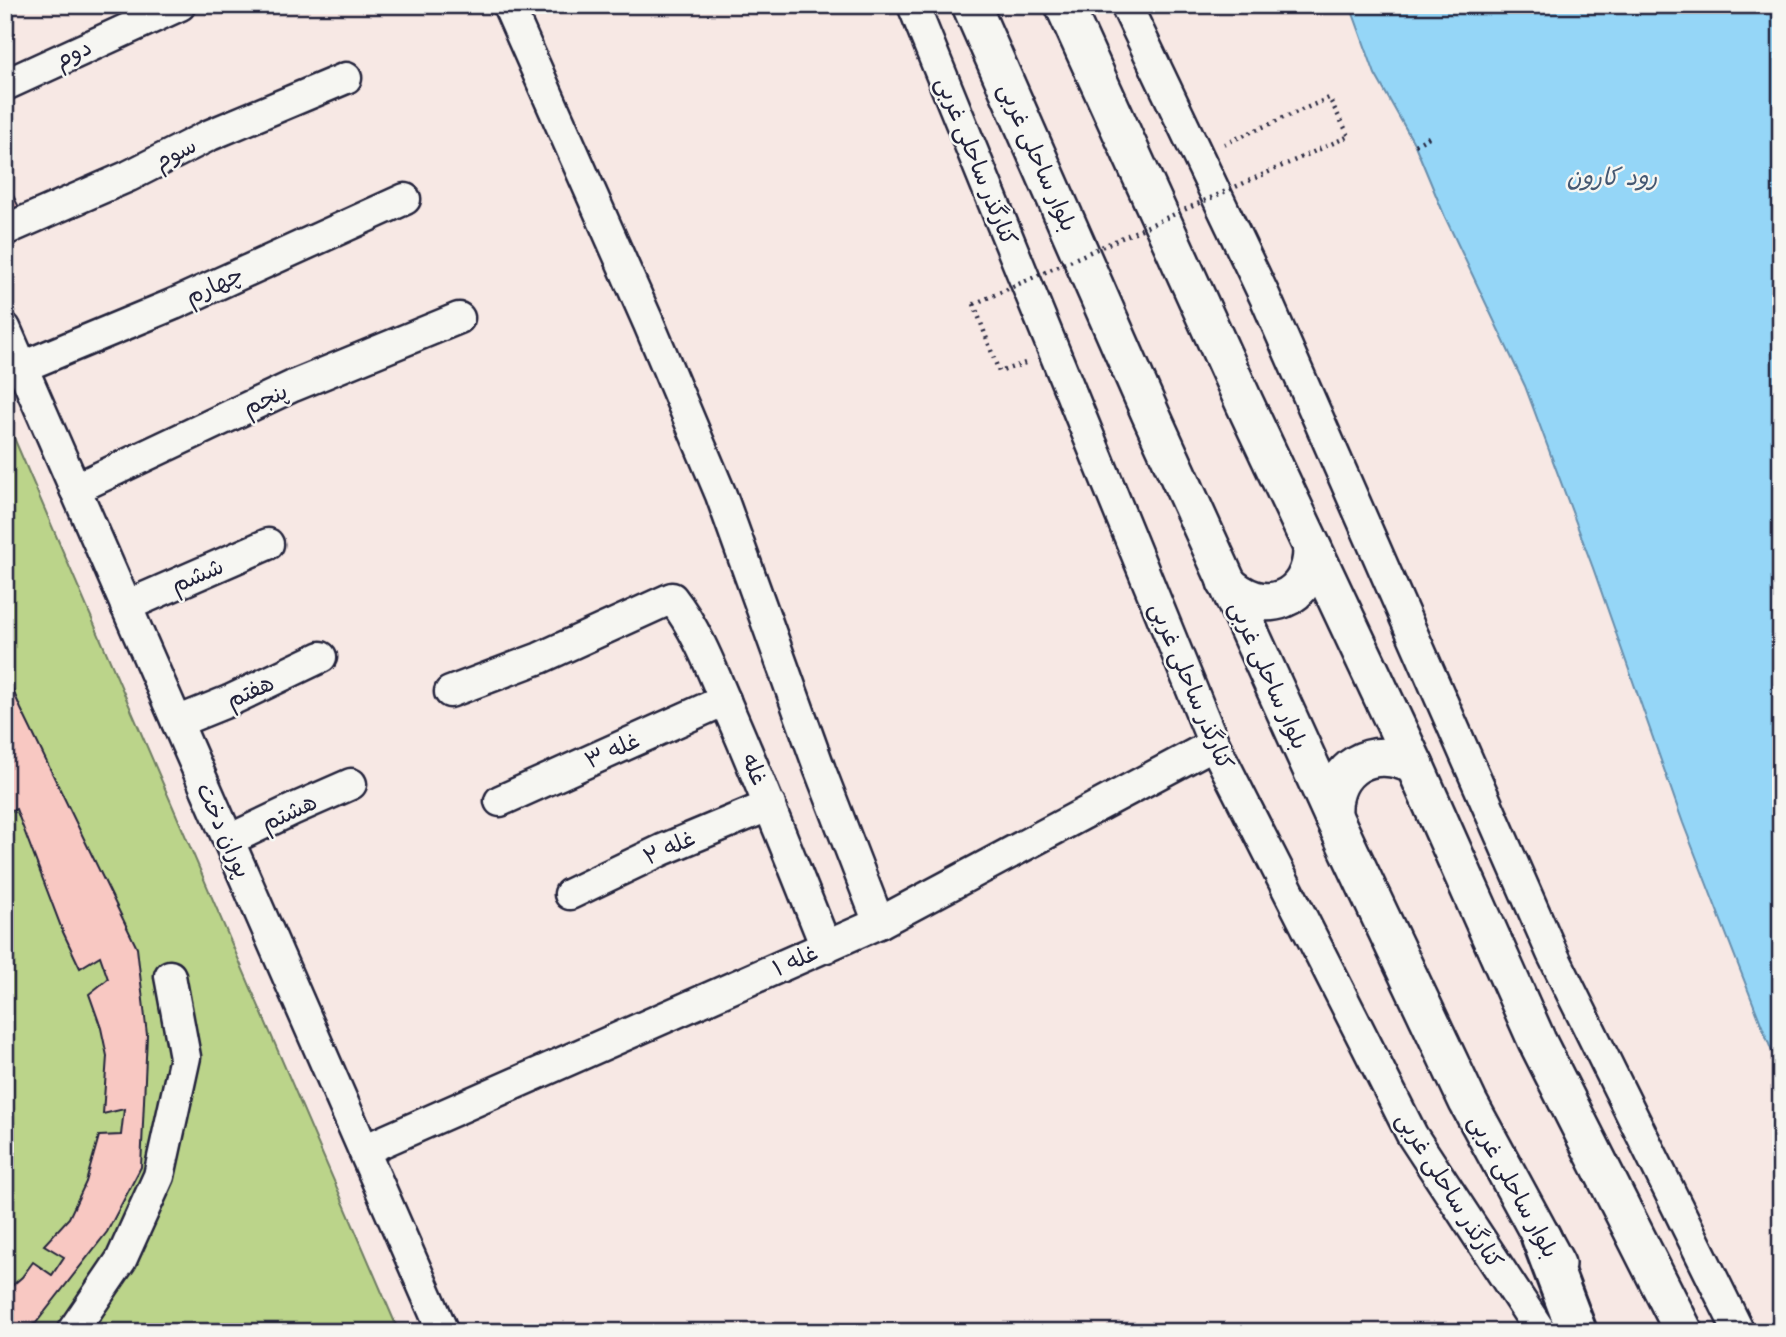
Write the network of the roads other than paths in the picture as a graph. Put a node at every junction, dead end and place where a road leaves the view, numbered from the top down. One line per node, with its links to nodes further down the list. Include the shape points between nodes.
1 (180, 5): 8 (street, دوم)
2 (508, 5): 31 (street, via 721,495)
3 (913, 5): 23 (street, کنارگذر ساحلی غربی)
4 (971, 5): 17 (main road, بلوار ساحلی غربی)
5 (1064, 5): 16 (main road)
6 (1126, 5): 42 (street, via 1265,297 1552,953)
7 (346, 78): 10 (street, سوم)
8 (5, 85)
9 (405, 199): 13 (street, چهارم)
10 (5, 230)
11 (459, 317): 14 (street, پنجم, via 293,386)
12 (5, 328): 13 (street, پوران دخت)
13 (22, 367): 14 (street, پوران دخت)
14 (75, 489): 18 (street, پوران دخت)
15 (268, 544): 18 (street, ششم)
16 (1312, 548): 17 (main road, via 1310,573 1283,599 1246,598); 24 (main road)
17 (1226, 582): 28 (main road, بلوار ساحلی غربی)
18 (126, 606): 22 (street, پوران دخت)
19 (321, 657): 22 (street, هفتم)
20 (450, 692): 21 (street, غله, via 540,658 672,598 690,621)
21 (725, 700): 26 (street, غله ۳); 27 (street, غله)
22 (177, 722): 29 (street, پوران دخت)
23 (1214, 744): 31 (street, غله ۱); 38 (street, کنارگذر ساحلی غربی, via 1412,1135)
24 (1415, 766): 28 (main road, via 1381,756 1357,764 1340,781); 41 (main road, via 1537,1041)
25 (351, 785): 29 (street, هشتم)
26 (499, 801)
27 (770, 805): 30 (street, غله ۲); 32 (street, غله)
28 (1333, 816): 35 (main road, بلوار ساحلی غربی, via 1468,1102)
29 (229, 840): 34 (street, پوران دخت)
30 (570, 894)
31 (879, 923): 32 (street, غله ۱)
32 (826, 947): 34 (street, غله ۱)
33 (170, 976): 36 (street, via 185,1057 159,1176 121,1259)
34 (364, 1150): 37 (street, پوران دخت)
35 (1542, 1237): 39 (highway); 40 (main road, بلوار ساحلی غربی)
36 (72, 1332)
37 (443, 1332)
38 (1541, 1332)
39 (1577, 1332)
40 (1594, 1332)
41 (1684, 1332)
42 (1739, 1332)

